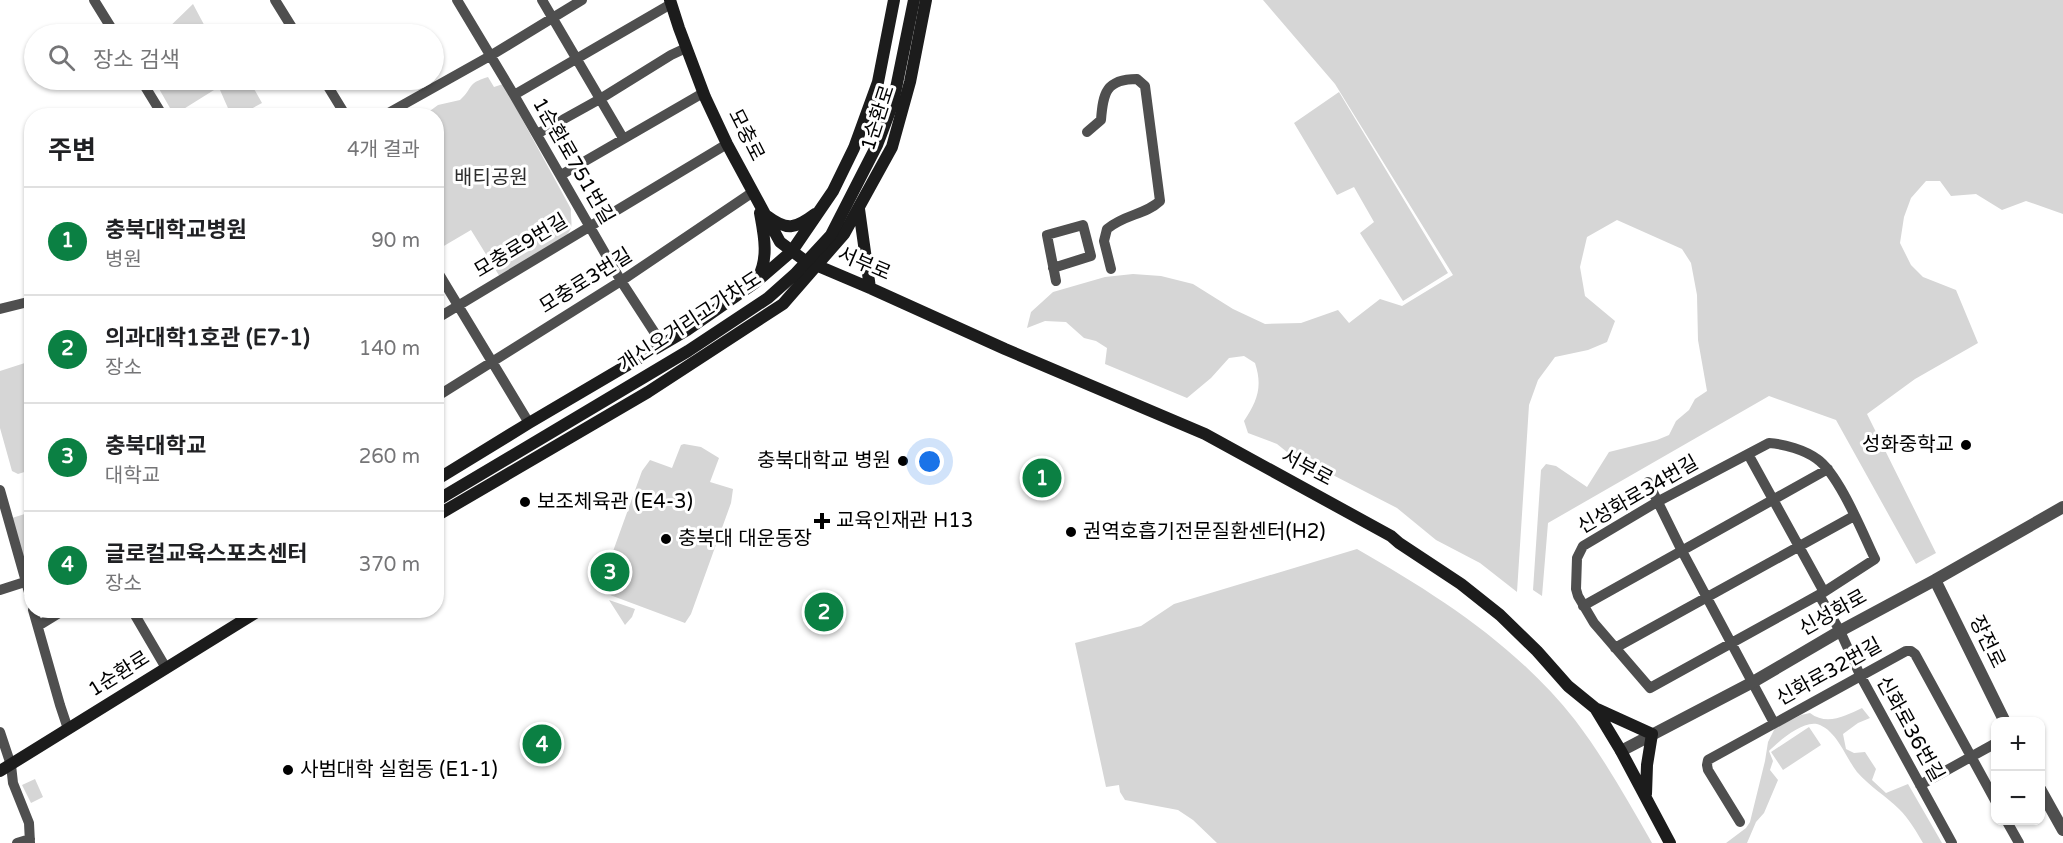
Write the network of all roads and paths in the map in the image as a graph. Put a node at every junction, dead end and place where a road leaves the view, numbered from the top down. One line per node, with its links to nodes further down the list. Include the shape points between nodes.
1 (94, 0): 11 (street)
2 (275, 0): 12 (street)
3 (457, 0): 14 (street, 1순환로751번길)
4 (542, 0): 10 (street)
5 (582, 0): 10 (street)
6 (894, 0): 33 (main road, via 874,93 854,148)
7 (914, 0): 58 (main road, 개신오거리고가차도, bridge, via 893,102 877,145 831,235 795,274 768,298 688,351)
8 (927, 0): 32 (main road, 1순환로, via 892,147)
9 (671, 2): 13 (main road, 모충로); 15 (street)
10 (553, 18): 14 (street); 15 (street)
11 (109, 24)
12 (290, 24)
13 (686, 48): 20 (main road, 모충로); 22 (street)
14 (490, 56): 16 (street); 21 (street, 1순환로751번길)
15 (576, 57): 21 (street); 22 (street)
16 (444, 82)
17 (147, 90): 23 (street)
18 (330, 90): 24 (street)
19 (429, 90): 25 (street)
20 (703, 93): 28 (street); 29 (main road, 모충로)
21 (514, 95): 27 (street, 1순환로751번길)
22 (600, 99): 27 (street); 28 (street)
23 (157, 108)
24 (341, 108)
25 (397, 108)
26 (1087, 132): 39 (street, via 1101,120 1102,100 1117,81 1137,79 1145,86 1161,201 1107,229 1104,241)
27 (537, 134): 30 (street, 1순환로751번길)
28 (623, 138): 30 (street)
29 (728, 144): 31 (main road, 모충로); 35 (street, 모충로9번길)
30 (561, 175): 35 (street, 1순환로751번길)
31 (753, 192): 34 (main road, 모충로); 40 (street, 모충로3번길); 43 (main road, via 765,250)
32 (859, 209): 37 (main road, 1순환로); 44 (main road)
33 (821, 210): 34 (main road, via 806,221 787,227); 36 (main road)
34 (765, 214): 36 (main road, 모충로, via 780,242)
35 (590, 226): 40 (street, 1순환로751번길); 46 (street, 모충로9번길)
36 (792, 251): 37 (main road, 모충로); 43 (main road)
37 (817, 266): 44 (main road, 서부로); 62 (main road, 1순환로, via 774,310 648,392)
38 (1053, 268): 38 (street, via 1047,235 1083,225 1091,256); 41 (street)
39 (1111, 269)
40 (621, 281): 49 (street, 1순환로751번길); 50 (street, 모충로3번길)
41 (1056, 281)
42 (444, 282): 46 (street)
43 (756, 282): 49 (main road)
44 (870, 288): 84 (main road, 서부로, via 1205,434 1391,536 1500,615)
45 (24, 303): 47 (street)
46 (458, 306): 48 (street, 모충로9번길); 50 (street)
47 (0, 309)
48 (444, 314)
49 (662, 344): 52 (main road)
50 (493, 362): 51 (street, 모충로3번길); 52 (street)
51 (444, 392)
52 (529, 423): 55 (main road)
53 (1748, 454): 54 (street, 신성화로34번길, via 1769,443 1776,444 1806,453); 59 (street, 신화로36번길); 60 (street, 신성화로34번길)
54 (1828, 469): 59 (street); 63 (street, 신성화로34번길)
55 (444, 475)
56 (1648, 482): 60 (street)
57 (0, 490): 66 (street)
58 (444, 496)
59 (1774, 501): 64 (street, 신화로36번길); 65 (street)
60 (1657, 502): 65 (street); 72 (street, 신성화로34번길, via 1583,546 1576,589)
61 (2063, 507): 67 (street, 신성화로)
62 (444, 511)
63 (1854, 516): 64 (street); 70 (street, 신성화로34번길, via 1875,559)
64 (1799, 546): 70 (street, 신화로36번길); 71 (street)
65 (1682, 551): 71 (street); 72 (street)
66 (24, 565)
67 (1935, 580): 78 (street, 신성화로); 85 (street, 장전로)
68 (24, 583): 69 (street)
69 (0, 590)
70 (1822, 594): 78 (street, 신화로36번길); 79 (street)
71 (1707, 597): 79 (street); 80 (street)
72 (1584, 606): 80 (street, 신성화로34번길)
73 (36, 618): 77 (street)
74 (51, 618): 77 (street)
75 (137, 618): 81 (street)
76 (247, 618): 81 (main road, 1순환로)
77 (38, 626): 87 (street)
78 (1840, 631): 82 (street, 신화로36번길); 83 (street, 신성화로)
79 (1732, 643): 80 (street, 신성화로34번길, via 1650,688); 83 (street)
80 (1615, 648)
81 (166, 668): 87 (main road, 1순환로)
82 (1860, 675): 86 (street, 신화로32번길); 92 (street, 신화로32번길, via 1911,651); 94 (street, 신화로36번길)
83 (1753, 682): 86 (street); 89 (street, 신성화로)
84 (1594, 708): 89 (main road); 91 (main road, 서부로)
85 (2003, 717)
86 (1774, 723): 98 (street, 신화로32번길, via 1713,756 1707,765)
87 (69, 729): 93 (main road, 1순환로)
88 (0, 732): 93 (street)
89 (1652, 734): 91 (street, 신성화로); 96 (main road)
90 (1991, 745): 92 (street)
91 (1621, 751): 96 (main road, 서부로)
92 (1971, 757): 94 (street); 95 (street, 신화로32번길)
93 (5, 768): 101 (street, via 29,823)
94 (1920, 785): 104 (street, 신화로36번길)
95 (1991, 794)
96 (1646, 795): 103 (main road, 서부로)
97 (2045, 798): 100 (street)
98 (1740, 822)
99 (2009, 825): 105 (street)
100 (2063, 830)
101 (30, 841): 102 (street)
102 (17, 843)
103 (1670, 843)
104 (1952, 843)
105 (2019, 843)

